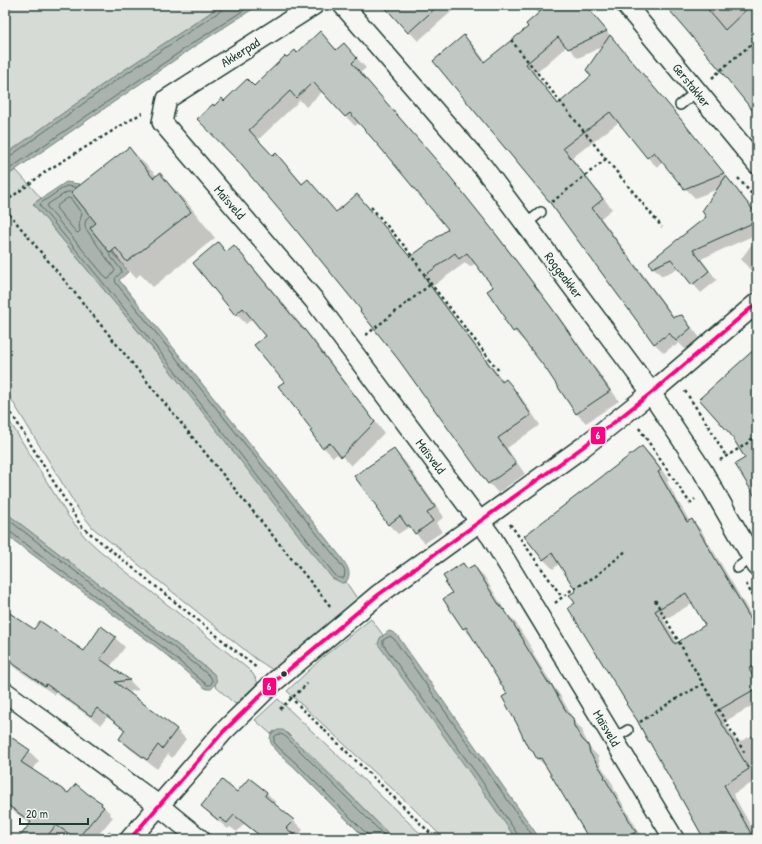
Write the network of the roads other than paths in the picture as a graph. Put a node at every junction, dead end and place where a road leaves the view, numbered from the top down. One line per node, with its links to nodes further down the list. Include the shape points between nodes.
1 (314, 5): 5 (street, Akkerpad)
2 (343, 5): 9 (street, Roggeakker, via 483,167)
3 (626, 5): 4 (street, Gerstakker)
4 (697, 91): 6 (lane); 7 (street, Gerstakker)
5 (167, 99): 12 (street, Maïsveld, via 162,122 314,300)
6 (680, 104)
7 (757, 164)
8 (541, 212): 9 (lane)
9 (526, 224): 11 (street, Roggeakker)
10 (757, 303): 11 (street)
11 (652, 393): 12 (street, via 583,447); 13 (street, Roggeakker, via 702,470)
12 (480, 521): 15 (street, via 378,595 274,682 223,732); 18 (street, Maïsveld, via 538,616 620,734)
13 (751, 561)
14 (5, 692): 15 (street)
15 (158, 805): 16 (street); 17 (street)
16 (130, 839)
17 (200, 839)
18 (674, 839)

